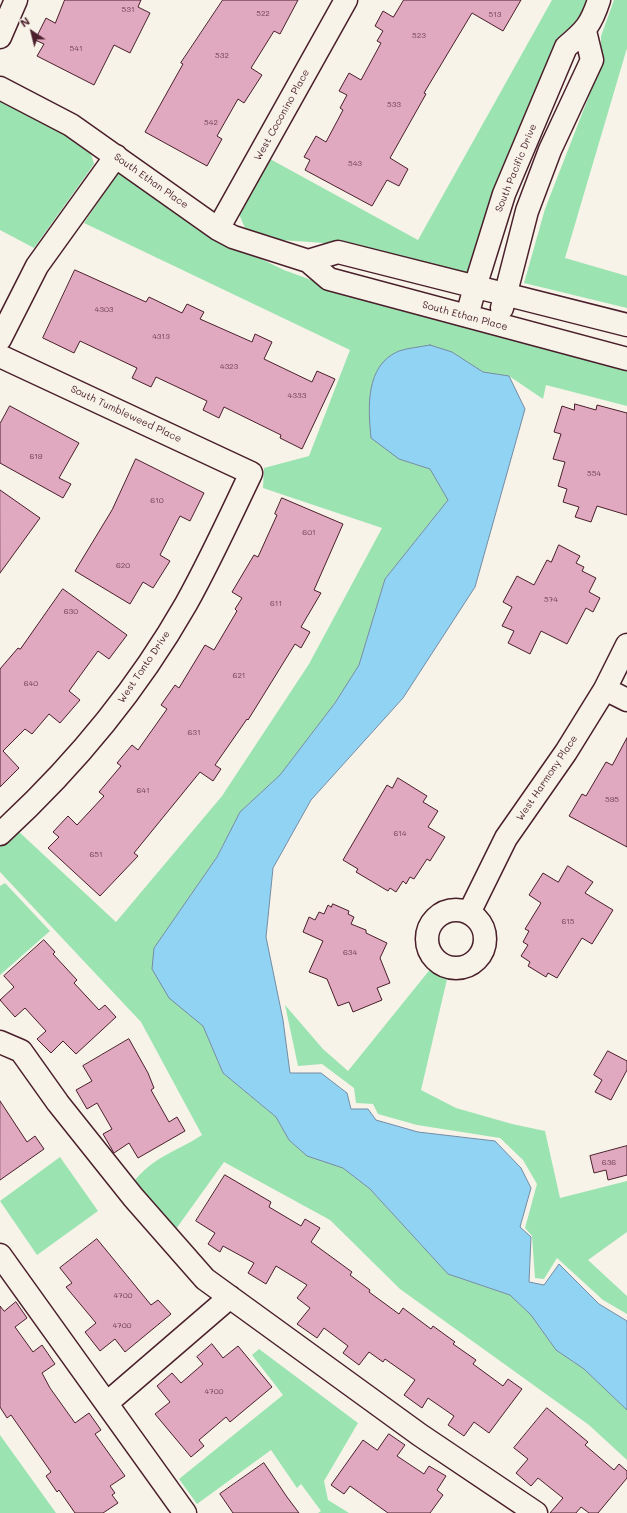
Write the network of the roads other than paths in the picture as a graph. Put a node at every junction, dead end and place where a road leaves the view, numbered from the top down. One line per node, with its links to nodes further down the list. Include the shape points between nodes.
1 (16, 0): 5 (street)
2 (346, 0): 8 (street, West Coconino Place)
3 (598, 0): 4 (street, South Pacific Drive, via 595,13)
4 (585, 31): 10 (street, South Pacific Drive, via 566,47 504,194); 11 (street, via 592,60 550,150 527,211)
5 (0, 37)
6 (0, 88): 7 (street, South Ethan Place, via 71,125)
7 (116, 156): 8 (street, South Ethan Place); 15 (street, via 37,266)
8 (218, 229): 9 (street, South Ethan Place, via 233,237)
9 (308, 261): 10 (street, via 338,252); 12 (street, South Ethan Place, via 329,279)
10 (475, 287): 11 (street); 12 (street, South Pacific Drive)
11 (505, 294): 13 (street); 14 (street)
12 (467, 316): 14 (street, South Ethan Place)
13 (627, 324)
14 (499, 325): 17 (street, South Ethan Place)
15 (0, 339)
16 (0, 356): 18 (street, South Tumbleweed Place)
17 (627, 359)
18 (251, 473): 22 (street, West Tonto Drive, via 225,530 186,604 141,675 90,741 34,803)
19 (627, 645): 20 (street, West Harmony Place)
20 (605, 689): 21 (street); 23 (street, West Harmony Place, via 566,752 506,838)
21 (627, 700)
22 (0, 834)
23 (469, 913)
24 (0, 1042): 26 (street, via 21,1051 58,1103 133,1197 205,1279)
25 (0, 1255): 27 (street)
26 (230, 1297): 27 (street); 29 (street, via 420,1434)
27 (107, 1403): 28 (street)
28 (185, 1513)
29 (536, 1513)

